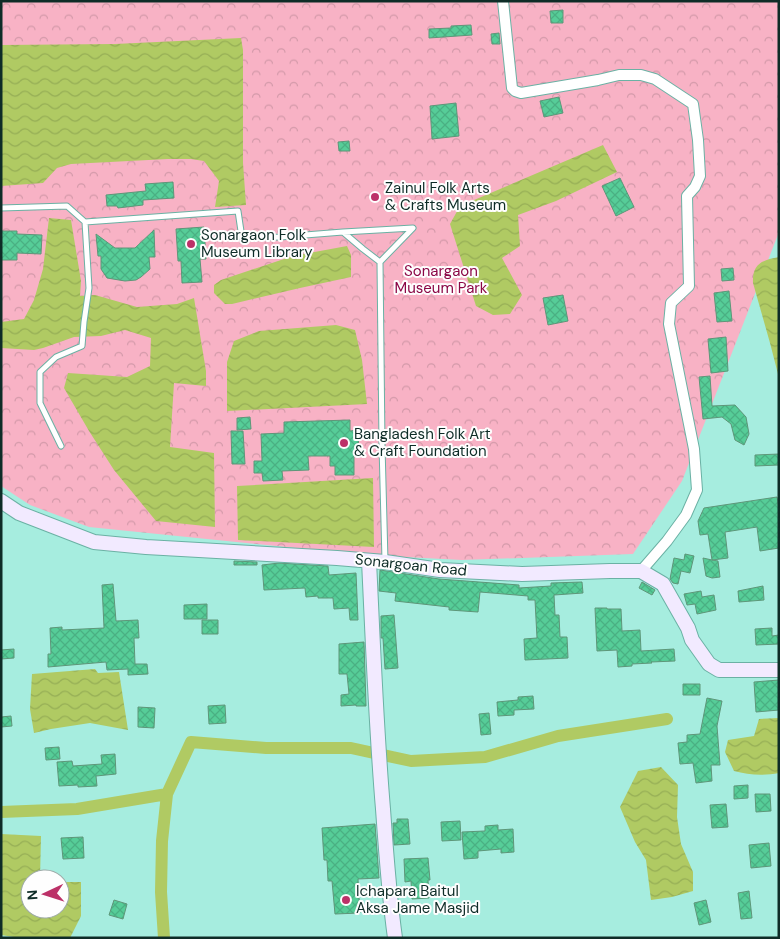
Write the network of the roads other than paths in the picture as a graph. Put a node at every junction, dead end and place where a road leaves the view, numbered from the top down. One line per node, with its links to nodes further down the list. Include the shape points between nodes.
1 (503, 1): 10 (street, via 512,88 515,91 521,93 619,75 641,75 655,79 693,104 700,176 687,196 689,286 671,303 669,324 694,449 697,490 686,515)
2 (1, 208): 3 (lane, via 67,206)
3 (85, 222): 4 (lane, via 238,211 242,238); 6 (lane, via 88,288 82,346 56,357 40,372 40,403)
4 (343, 232): 5 (lane); 5 (lane, via 413,228)
5 (380, 262): 9 (lane)
6 (61, 446)
7 (1, 501): 8 (main road, Sonargoan Road, via 19,513 94,542)
8 (369, 561): 9 (main road, Sonargoan Road); 12 (main road, via 379,763)
9 (385, 562): 10 (main road, Sonargoan Road, via 494,573)
10 (641, 572): 11 (main road, Sonargoan Road, via 662,584 692,640 709,664 719,670)
11 (779, 670)
12 (395, 938)

